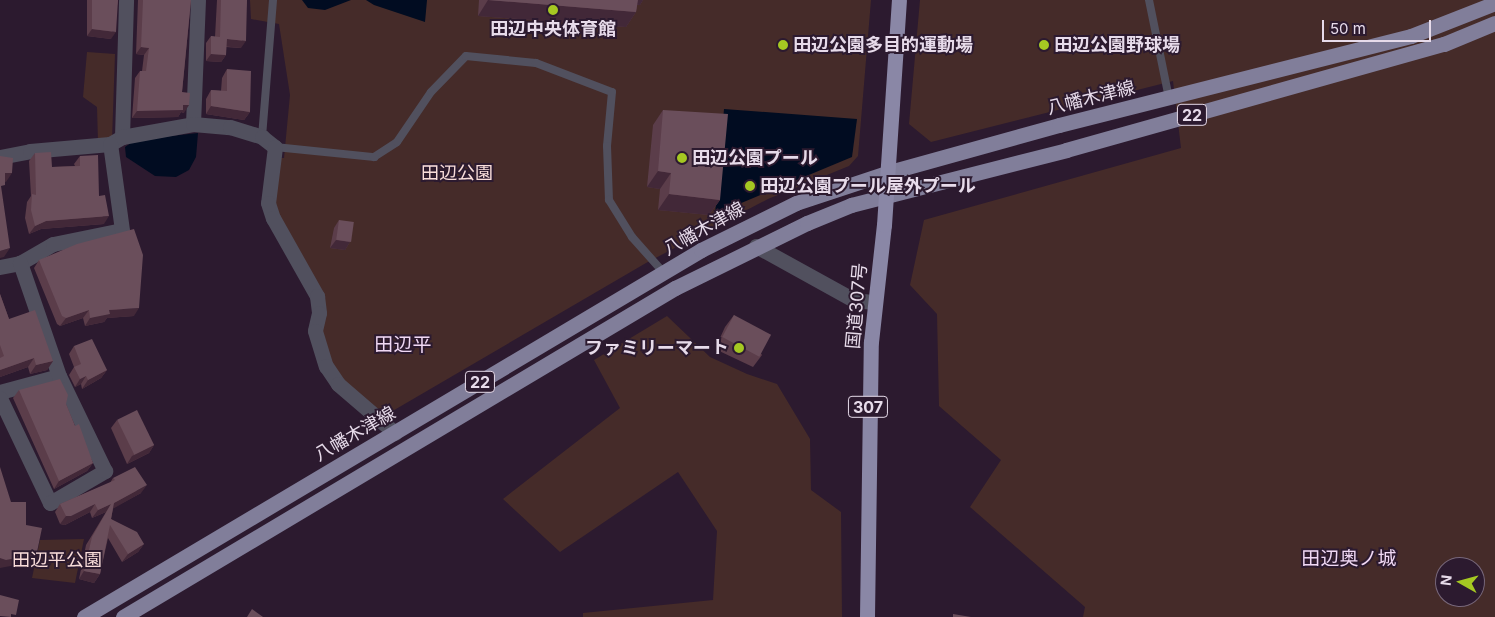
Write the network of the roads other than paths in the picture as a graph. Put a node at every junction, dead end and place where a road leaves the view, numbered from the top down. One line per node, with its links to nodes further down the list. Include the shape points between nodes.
1 (126, 0): 11 (street)
2 (198, 0): 9 (street)
3 (273, 0): 10 (lane)
4 (899, 0): 14 (highway, 国道307号 / 307)
5 (1149, 0): 8 (lane)
6 (1495, 3): 8 (main road, 八幡木津線 / 22, via 1411,36)
7 (1495, 23): 15 (main road, 22, via 1444,44)
8 (1169, 98): 14 (main road, 八幡木津線 / 22)
9 (193, 124): 10 (street, via 230,126); 11 (street)
10 (262, 137): 12 (street)
11 (116, 140): 13 (street); 17 (street, via 122,230 53,244)
12 (275, 147): 19 (lane, via 374,156 396,142 432,92 466,56 536,63 612,92 607,146 610,200 632,238); 24 (street, via 268,202 273,218 316,296 319,314 315,331 326,366 338,384)
13 (0, 157)
14 (886, 173): 15 (highway, 国道307号 / 307); 19 (main road, 八幡木津線 / 22, via 830,190 755,221)
15 (885, 197): 16 (main road, 22, via 851,205); 20 (highway, 国道307号 / 307)
16 (756, 246): 20 (street, via 854,300); 26 (main road, 22, via 675,288)
17 (20, 263): 18 (street); 21 (street)
18 (0, 267)
19 (664, 273): 24 (main road, 八幡木津線 / 22)
20 (874, 302): 27 (highway, 国道307号 / 307, via 866,482)
21 (59, 376): 22 (street); 23 (street, via 105,472 50,502)
22 (0, 392)
23 (0, 398)
24 (395, 433): 25 (main road, 八幡木津線 / 22, via 232,526)
25 (84, 617)
26 (123, 617)
27 (867, 617)

